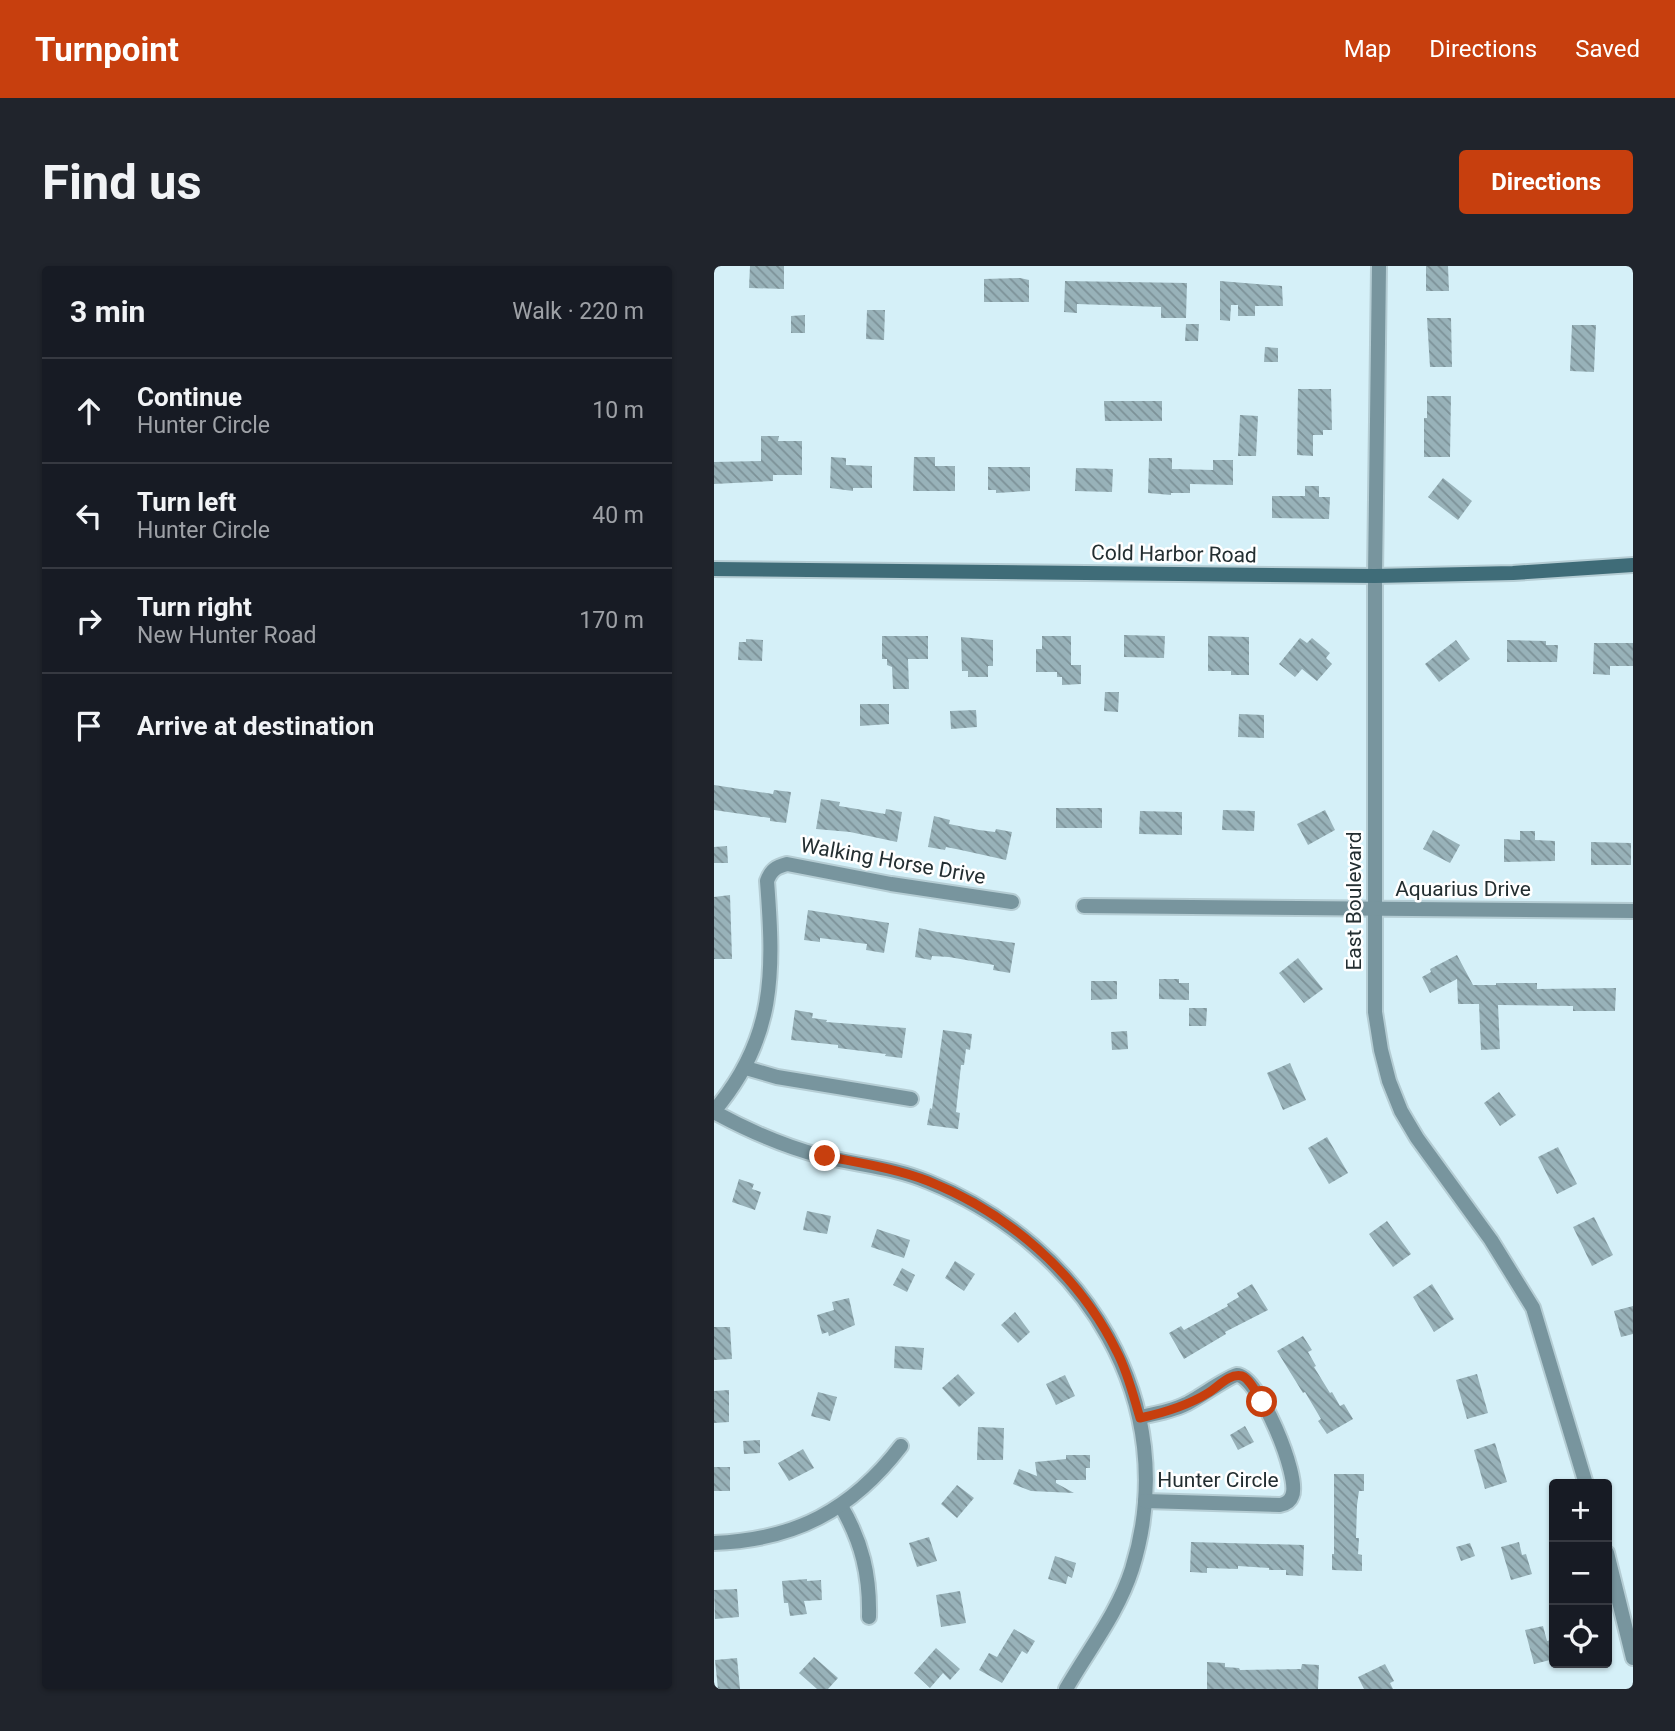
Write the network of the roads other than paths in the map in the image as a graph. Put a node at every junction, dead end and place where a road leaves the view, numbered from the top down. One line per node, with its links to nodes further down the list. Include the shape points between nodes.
1 (1379, 266): 4 (street, East Boulevard)
2 (1633, 565): 4 (main road, Cold Harbor Road)
3 (714, 569): 4 (main road, Cold Harbor Road)
4 (1375, 576): 7 (street, East Boulevard)
5 (1012, 902): 9 (street, Walking Horse Drive, via 787,864 776,867 767,881 769,995)
6 (1084, 906): 7 (street, Aquarius Drive)
7 (1375, 909): 8 (street, Aquarius Drive); 14 (street, East Boulevard, via 1376,1012 1389,1081 1417,1139 1492,1240 1533,1308)
8 (1633, 911)
9 (746, 1068): 10 (street); 11 (street, Walking Horse Drive)
10 (911, 1099)
11 (714, 1112): 12 (street, via 782,1145 927,1181 1000,1219 1053,1263 1100,1322 1128,1377)
12 (1140, 1418): 15 (street); 15 (street, Hunter Circle, via 1183,1406 1231,1377 1245,1377 1278,1433 1294,1490 1287,1503 1280,1505)
13 (901, 1446): 16 (street, via 863,1489)
14 (1584, 1479)
15 (1145, 1501): 21 (street, via 1137,1549 1118,1602)
16 (841, 1506): 17 (street, via 786,1533); 19 (street, via 863,1552 869,1578)
17 (714, 1543)
18 (1612, 1573): 20 (street)
19 (869, 1617)
20 (1633, 1658)
21 (1066, 1689)

